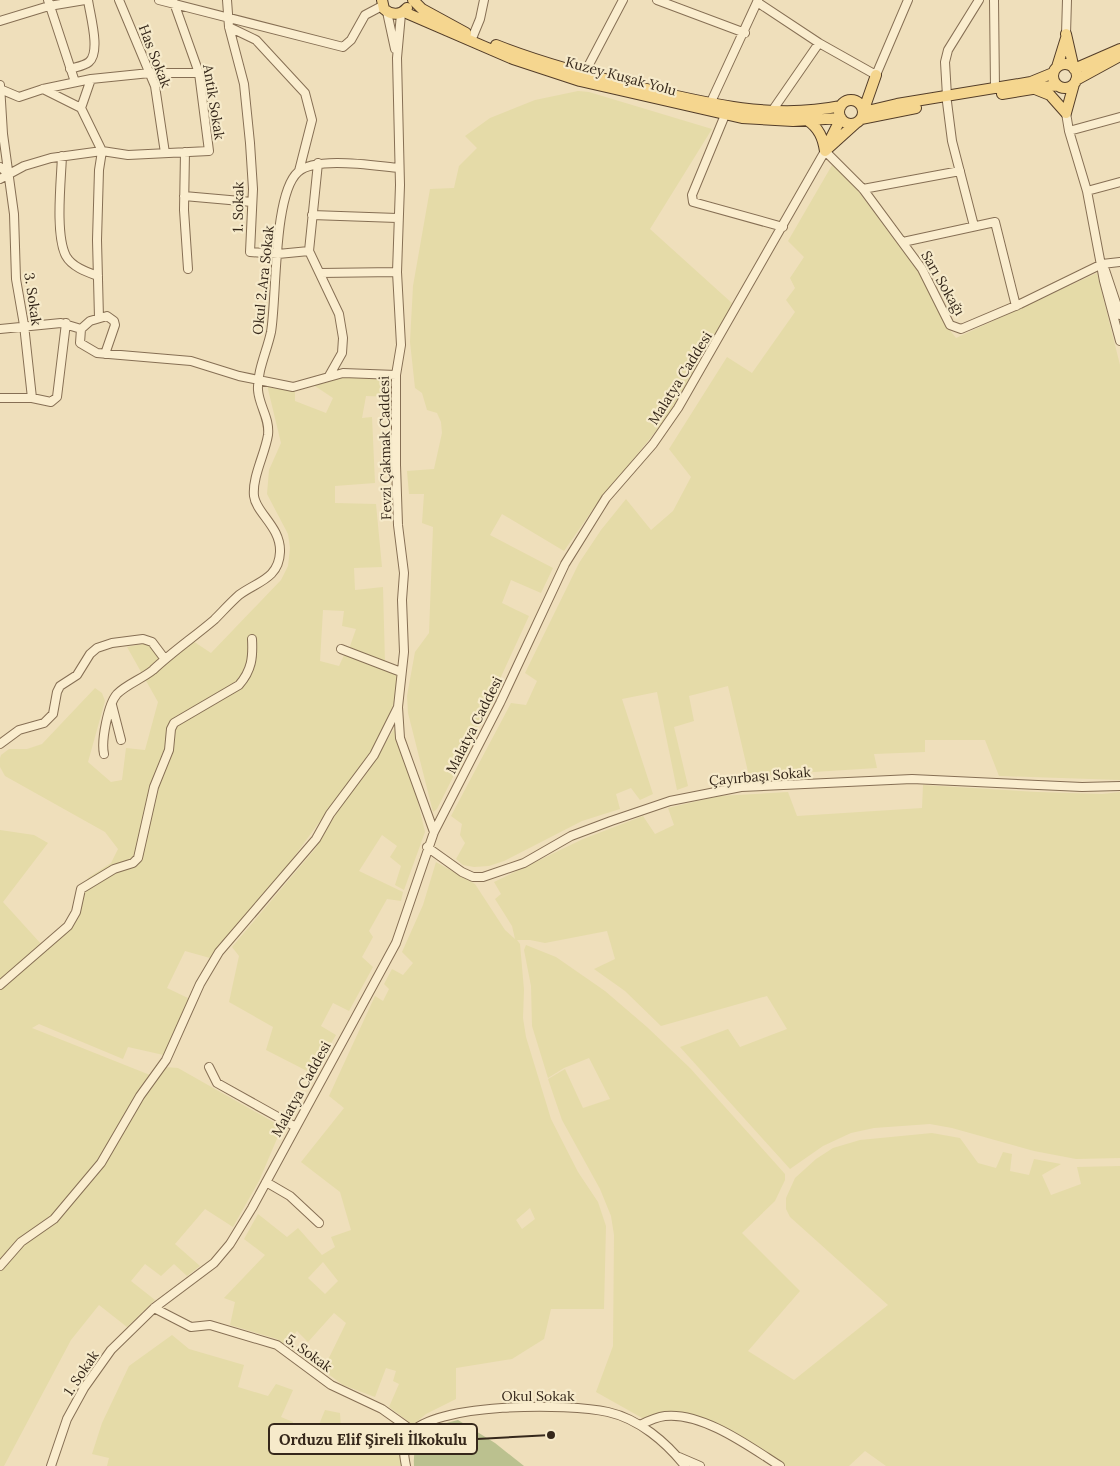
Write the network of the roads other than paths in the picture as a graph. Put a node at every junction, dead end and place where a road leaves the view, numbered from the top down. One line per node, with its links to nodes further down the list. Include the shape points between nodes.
1 (86, 0): 15 (street); 28 (street, via 94,55 86,64)
2 (119, 0): 31 (street, Has Sokak)
3 (159, 0): 14 (street)
4 (227, 0): 18 (street, 1. Sokak)
5 (412, 0): 17 (main road); 23 (main road, Kuzey Kuşak Yolu, via 422,10)
6 (484, 0): 23 (street)
7 (623, 0): 34 (street)
8 (657, 0): 21 (street)
9 (908, 0): 33 (street)
10 (979, 0): 45 (street, via 948,50 945,62)
11 (994, 0): 40 (street)
12 (1066, 0): 22 (street)
13 (758, 1): 21 (street); 24 (street)
14 (173, 2): 18 (street); 32 (street, Antik Sokak)
15 (48, 3): 19 (street); 28 (street)
16 (382, 4): 17 (main road, Kuzey Kuşak Yolu, via 394,14); 18 (street, via 366,15 343,47); 27 (street)
17 (402, 13): 27 (street); 34 (main road, Kuzey Kuşak Yolu, via 512,59)
18 (228, 17): 20 (street, 1. Sokak)
19 (0, 21)
20 (229, 27): 67 (street, Okul 2.Ara Sokak, via 256,40 305,94 312,120); 75 (street, 1. Sokak, via 244,84)
21 (745, 33): 47 (street)
22 (1066, 34): 29 (main road); 30 (main road)
23 (473, 36): 34 (main road, Kuzey Kuşak Yolu)
24 (819, 43): 33 (street); 51 (street)
25 (1120, 49): 29 (main road)
26 (1120, 56): 37 (main road)
27 (397, 58): 66 (street, Fevzi Çakmak Caddesi)
28 (70, 69): 36 (street)
29 (1074, 69): 30 (main road, via 1068,65); 37 (main road)
30 (1055, 70): 39 (main road, via 1054,80); 40 (main road, via 1030,82)
31 (150, 73): 32 (street); 35 (street); 62 (street, Has Sokak)
32 (199, 73): 61 (street, Antik Sokak, via 209,151)
33 (876, 74): 44 (main road); 46 (main road)
34 (582, 78): 47 (main road, Kuzey Kuşak Yolu); 53 (main road, Kuzey Kuşak Yolu)
35 (91, 79): 36 (street); 49 (street)
36 (75, 82): 43 (street)
37 (1075, 82): 39 (main road, via 1067,88); 52 (main road)
38 (0, 85): 42 (street, 3. Sokak)
39 (1058, 86): 41 (main road); 52 (main road)
40 (996, 88): 45 (main road)
41 (1034, 88): 45 (main road); 52 (main road, via 1050,95)
42 (0, 89): 43 (street, via 19,97); 69 (street, 3. Sokak)
43 (43, 89): 49 (street)
44 (867, 98): 50 (main road); 56 (main road)
45 (947, 99): 50 (main road); 56 (main road); 68 (street)
46 (854, 101): 48 (main road, via 847,101); 56 (main road, via 861,105)
47 (710, 104): 51 (main road, Kuzey Kuşak Yolu)
48 (841, 106): 51 (main road, Kuzey Kuşak Yolu); 55 (main road)
49 (81, 108): 59 (street)
50 (877, 109): 56 (main road)
51 (772, 111)
52 (1066, 113): 58 (street)
53 (725, 115): 57 (main road, Kuzey Kuşak Yolu); 79 (street, via 692,195 693,202)
54 (1120, 117): 58 (street)
55 (841, 118): 56 (main road, via 846,123); 57 (main road, Kuzey Kuşak Yolu); 60 (main road)
56 (860, 118): 60 (main road)
57 (807, 120): 60 (main road, via 821,135)
58 (1068, 131): 73 (street)
59 (102, 151): 62 (street, via 128,155); 63 (street); 88 (street)
60 (826, 151): 72 (street, Sarı Sokağı); 79 (street, Malatya Caddesi)
61 (185, 152): 62 (street); 74 (street)
62 (165, 153)
63 (62, 156): 69 (street); 88 (street, via 59,218 64,250 80,269)
64 (318, 163): 66 (street); 67 (street); 76 (street)
65 (0, 167): 69 (street)
66 (398, 168): 77 (street, Fevzi Çakmak Caddesi)
67 (299, 171): 82 (street, Okul 2.Ara Sokak, via 286,194)
68 (960, 171): 72 (street); 78 (street)
69 (8, 173): 70 (street); 94 (street, 3. Sokak, via 17,242 16,279)
70 (0, 179)
71 (1120, 182): 73 (street)
72 (863, 189): 80 (street, Sarı Sokağı)
73 (1087, 191): 84 (street)
74 (184, 196): 75 (street); 85 (street)
75 (252, 202): 82 (street, 1. Sokak, via 250,252)
76 (312, 215): 77 (street); 81 (street)
77 (397, 218): 86 (street, Fevzi Çakmak Caddesi)
78 (974, 226): 80 (street); 90 (street, via 994,222)
79 (783, 227): 114 (street, Malatya Caddesi, via 678,408 653,444 606,498 565,564 500,704)
80 (903, 242): 90 (street, Sarı Sokağı, via 922,269 950,325 961,329)
81 (310, 251): 82 (street); 87 (street)
82 (278, 254): 101 (street, Okul 2.Ara Sokak, via 271,333)
83 (1120, 262): 84 (street, Sarı Sokağı)
84 (1102, 264): 89 (street); 90 (street, Sarı Sokağı); 97 (street)
85 (188, 269)
86 (397, 272): 87 (street); 99 (street, Fevzi Çakmak Caddesi, via 401,345)
87 (320, 273): 100 (street, via 339,314 343,338 342,354)
88 (98, 276): 92 (street)
89 (1117, 292): 91 (street)
90 (1016, 306)
91 (1120, 315)
92 (99, 318): 96 (street); 98 (street, via 107,316 115,325)
93 (66, 323): 94 (street); 96 (street); 103 (street, via 59,393 51,402)
94 (24, 325): 95 (street); 103 (street, 3. Sokak)
95 (0, 329)
96 (81, 329): 98 (street, via 80,343)
97 (1120, 341)
98 (105, 354): 101 (street, via 191,361)
99 (396, 375): 100 (street, via 343,373); 107 (street, Fevzi Çakmak Caddesi, via 397,494 404,573)
100 (330, 376): 101 (street, via 293,387)
101 (259, 380): 106 (street, Okul 2.Ara Sokak, via 258,392 269,422 254,496 276,534 280,550 278,562 268,577 240,594)
102 (0, 398): 103 (street)
103 (32, 398)
104 (252, 639): 116 (street, via 253,657 239,685 177,720 171,729 169,750 154,787 138,858 133,863 114,868 81,889 76,912 68,926)
105 (341, 649): 107 (street)
106 (164, 658): 108 (street, Okul 2.Ara Sokak, via 152,671 116,695); 111 (street, via 152,642 143,639 96,648 77,675 60,686 52,714 44,724 19,730)
107 (401, 672): 109 (street, Fevzi Çakmak Caddesi)
108 (112, 704): 110 (street); 112 (street, via 102,744)
109 (398, 707): 114 (street, Fevzi Çakmak Caddesi, via 400,738); 121 (street, via 374,755 330,814 316,839 219,952 200,984 166,1060 140,1096 101,1163 54,1219 21,1242)
110 (121, 740)
111 (0, 744)
112 (104, 754)
113 (1120, 786): 115 (street, Çayırbaşı Sokak, via 912,779 741,787 670,801 611,820 571,836 524,863 484,877 462,872)
114 (434, 832): 115 (street, Malatya Caddesi)
115 (427, 847): 118 (street, Malatya Caddesi, via 396,943)
116 (0, 985)
117 (209, 1067): 118 (street, via 217,1083)
118 (294, 1126): 119 (street, Malatya Caddesi)
119 (266, 1182): 120 (street, via 290,1196); 122 (street, Malatya Caddesi, via 220,1257)
120 (319, 1223)
121 (0, 1266)
122 (154, 1308): 124 (street, 5. Sokak, via 192,1327 210,1325 277,1345 331,1385 382,1409); 126 (street, 1. Sokak, via 112,1350 84,1388 67,1419)
123 (640, 1425): 124 (street, Okul Sokak, via 608,1412 534,1406 503,1407 448,1416); 125 (street, Okul Sokak); 130 (street, via 666,1416 693,1420 730,1435)
124 (413, 1431): 127 (street, via 404,1444)
125 (677, 1456): 128 (street, Okul Sokak); 129 (street)
126 (51, 1466)
127 (406, 1466)
128 (685, 1466)
129 (700, 1466)
130 (780, 1466)

